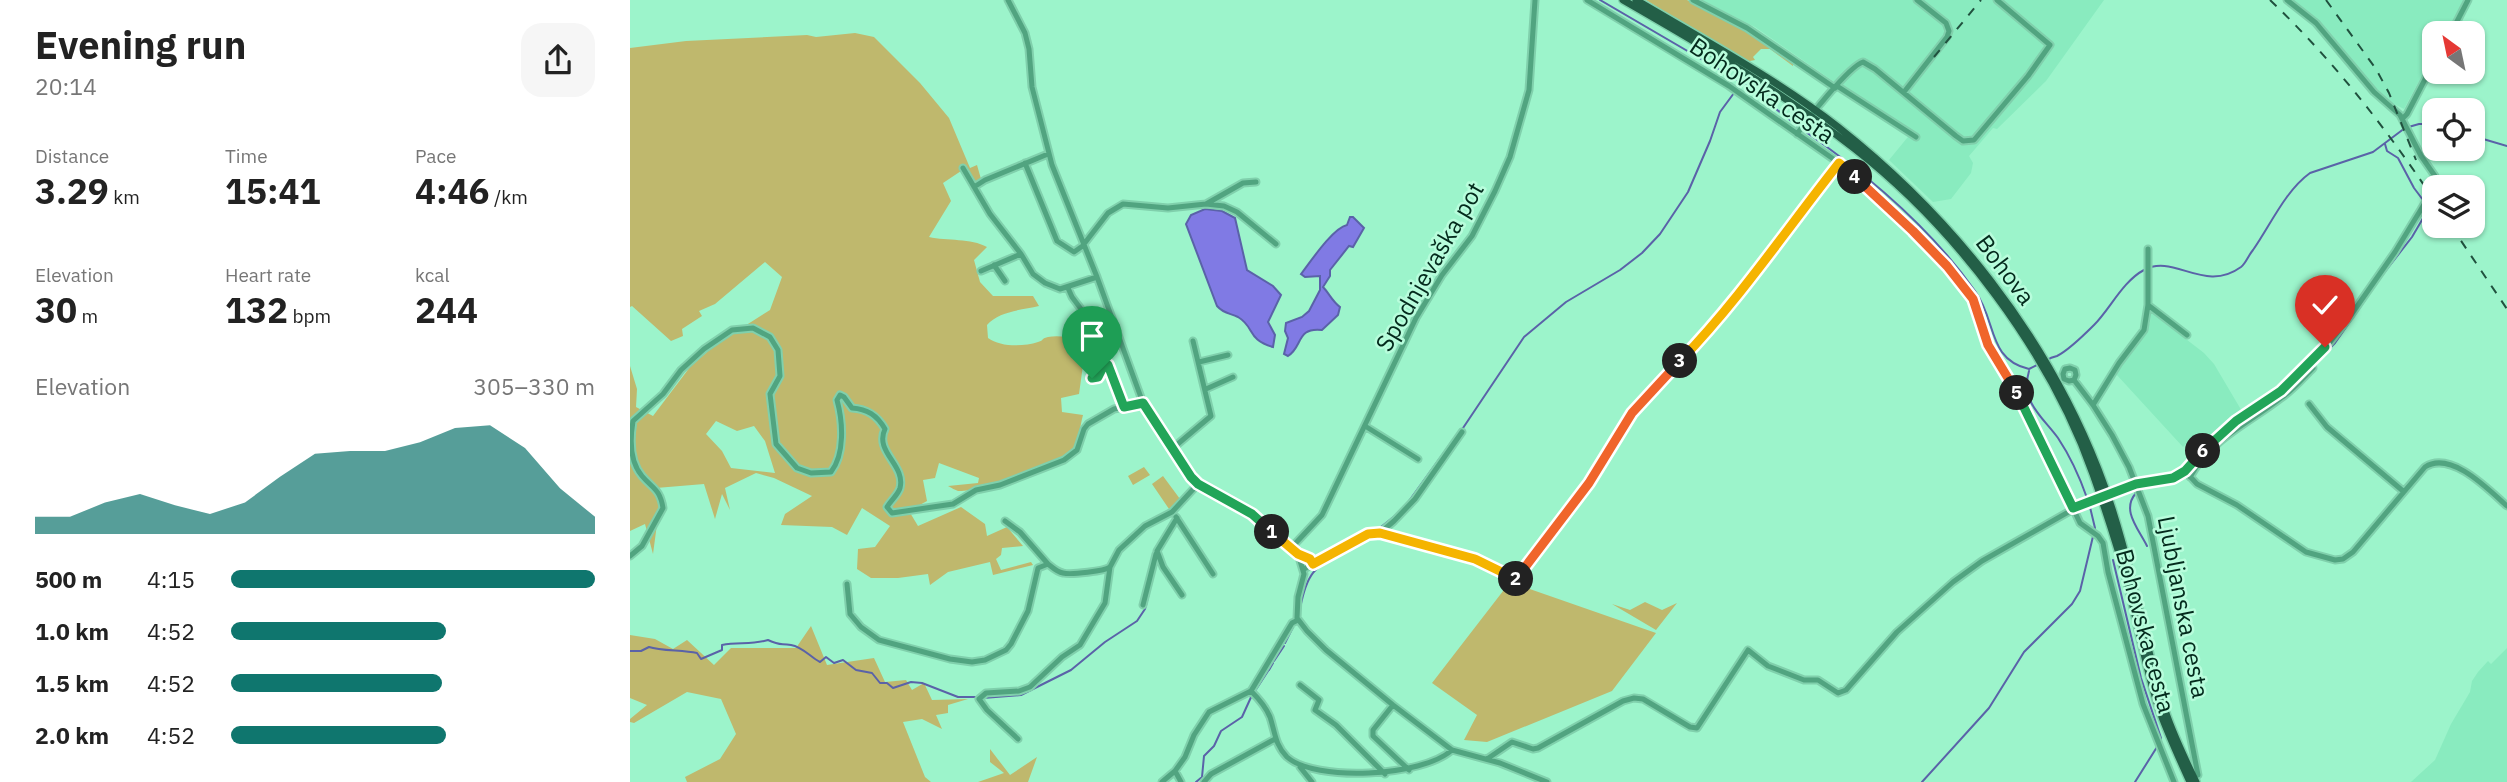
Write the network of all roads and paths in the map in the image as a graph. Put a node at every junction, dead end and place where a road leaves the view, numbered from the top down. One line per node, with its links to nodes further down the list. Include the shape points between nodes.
1 (1009, 0): 19 (street, via 1030,49 1032,87)
2 (1535, 0): 49 (street, Spodnjevaška pot, via 1529,90 1510,157 1472,236 1416,318)
3 (1587, 0): 17 (street, Bohovska cesta)
4 (1623, 0): 15 (main road)
5 (1636, 0): 15 (main road)
6 (1693, 0): 13 (street, via 1747,28)
7 (1917, 0): 14 (street, via 1950,31)
8 (1997, 0): 14 (street, via 2050,45 1974,140 1963,141)
9 (2287, 0): 16 (street, via 2316,23)
10 (2468, 0): 11 (street)
11 (2457, 21)
12 (2423, 84): 16 (street)
13 (1836, 87): 14 (street, via 1863,62); 15 (street); 18 (street)
14 (1904, 93)
15 (1813, 114): 17 (street); 57 (main road, Bohova, via 1888,177 1941,229 1988,285 2042,362 2087,444)
16 (2404, 120): 23 (street)
17 (1798, 133): 21 (street, Bohovska cesta)
18 (1916, 137)
19 (1048, 154): 20 (street); 28 (street)
20 (1025, 163): 25 (street); 28 (street, via 1057,241 1074,253)
21 (1839, 163): 59 (street, Bohovska cesta, via 1913,231 1973,299 1988,345 2030,416); 62 (street, via 1711,329 1632,413 1589,483 1520,576 1514,579 1475,559)
22 (963, 168): 25 (street)
23 (2434, 175)
24 (1256, 182): 26 (street, via 1243,183)
25 (974, 187): 31 (street)
26 (1206, 204): 28 (street, via 1168,208 1123,204 1108,213); 29 (street, via 1237,212)
27 (2422, 207): 53 (street, via 2333,339 2281,391 2224,430)
28 (1084, 244): 34 (street)
29 (1276, 244)
30 (2148, 249): 37 (street)
31 (1021, 254): 32 (street); 36 (street, via 1033,274 1045,283)
32 (994, 265): 33 (street); 35 (street)
33 (981, 271)
34 (1097, 277): 36 (street); 45 (street)
35 (1005, 281)
36 (1069, 288): 48 (street, via 1090,326 1092,378 1108,365)
37 (2148, 305): 38 (street); 47 (street, via 2141,336)
38 (2187, 335)
39 (1193, 341): 41 (street)
40 (1228, 355): 41 (street)
41 (1199, 362): 44 (street)
42 (1233, 377): 44 (street)
43 (2074, 380): 47 (street, Ljubljanska cesta)
44 (1206, 389): 51 (street, via 1211,416)
45 (1143, 403): 48 (street); 51 (street)
46 (2309, 404): 56 (street, via 2327,427)
47 (2093, 405): 55 (street, Ljubljanska cesta)
48 (1124, 407): 66 (street, via 1088,424 1077,450 1064,460 976,490 953,504 892,513 887,507 901,487 883,446 885,429 880,420 866,409 852,408 840,395 838,462 831,472 797,468 776,444 770,394 780,376 778,350 770,337 753,327 732,330 690,361 633,421 633,459 659,492 663,508 642,546)
49 (1366, 425): 52 (street); 63 (street, Spodnjevaška pot, via 1322,515)
50 (1462, 432): 62 (street, via 1415,499)
51 (1173, 448): 54 (street)
52 (1418, 459)
53 (2188, 473): 55 (street); 56 (street, via 2197,484 2306,552 2335,560 2353,552)
54 (1197, 484): 60 (street); 63 (street, via 1252,514)
55 (2136, 484): 57 (street); 89 (street, Ljubljanska cesta, via 2158,559)
56 (2403, 491): 58 (street, via 2426,466 2444,463 2469,474)
57 (2096, 498): 59 (street); 76 (main road, Bohova, via 2117,548)
58 (2507, 506)
59 (2073, 508): 83 (street, via 1953,582 1896,633 1846,690 1838,693 1818,680 1804,680 1768,666 1748,650 1697,728 1634,698 1538,748 1512,742); 96 (street, Bohovska cesta, via 2080,523 2105,547 2143,704)
60 (1175, 515): 64 (street); 69 (street, via 1136,533); 71 (street)
61 (1005, 521): 67 (street, via 1020,531)
62 (1376, 533): 68 (street)
63 (1292, 547): 65 (street)
64 (1157, 551): 73 (street); 74 (street)
65 (1298, 554): 68 (street); 70 (street)
66 (630, 556)
67 (1048, 564): 69 (street, via 1065,574); 72 (street, via 1038,568 1028,611 1011,644 988,659 972,662 880,640 850,614)
68 (1313, 564): 70 (street)
69 (1110, 567): 80 (street, via 1105,603 1080,645 1030,687 986,692 981,697 987,710)
70 (1304, 569): 75 (street)
71 (1213, 574)
72 (847, 583)
73 (1182, 595)
74 (1143, 604)
75 (1298, 620): 78 (street); 79 (street, via 1326,650)
76 (2145, 645): 89 (main road, via 2164,706); 97 (main road, via 2159,707)
77 (1300, 685): 88 (street, via 1320,700 1315,710)
78 (1251, 691): 81 (street, via 1265,707); 86 (street, via 1209,712)
79 (1393, 705): 82 (street); 85 (street, via 1372,733)
80 (1018, 738)
81 (1275, 739): 84 (street, via 1285,756); 92 (street)
82 (1452, 750): 83 (street); 85 (street)
83 (1487, 759): 95 (street)
84 (1300, 767): 87 (street); 93 (street)
85 (1409, 770): 88 (street)
86 (1175, 772): 90 (street); 91 (street)
87 (1376, 775): 88 (street); 94 (street)
88 (1385, 775)
89 (2197, 779)
90 (1162, 782)
91 (1181, 782)
92 (1204, 782)
93 (1312, 782)
94 (1380, 782)
95 (1547, 782)
96 (2174, 782)
97 (2190, 782)

